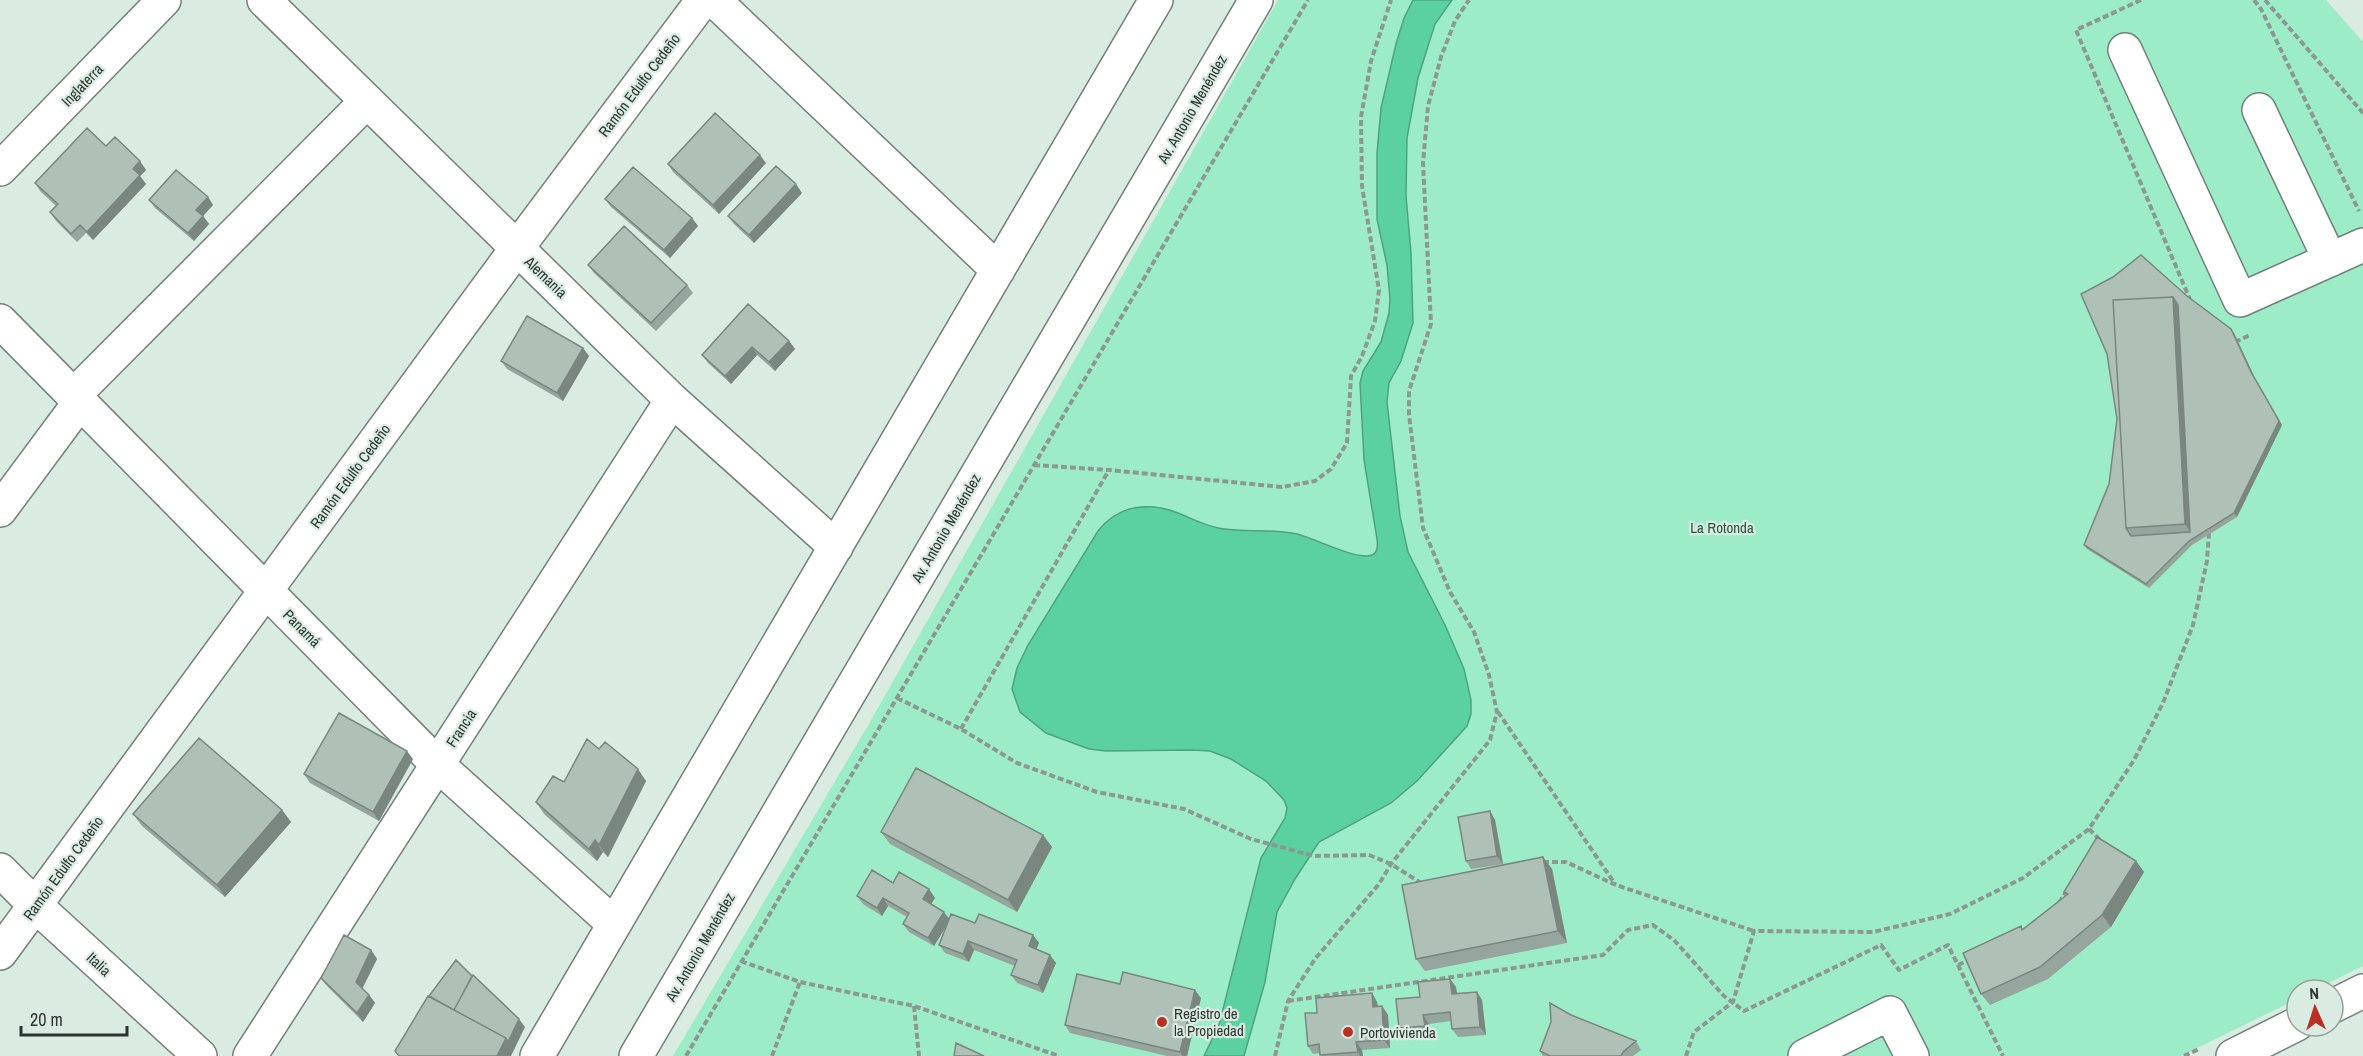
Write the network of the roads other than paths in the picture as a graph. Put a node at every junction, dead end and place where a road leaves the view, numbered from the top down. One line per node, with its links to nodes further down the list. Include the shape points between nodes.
1 (164, 0): 10 (street, Inglaterra)
2 (264, 0): 8 (street, Alemania)
3 (703, 0): 12 (street, Ramón Edulfo Cedeño)
4 (714, 0): 14 (street)
5 (1156, 0): 14 (street)
6 (1256, 0): 30 (street, Av. Antonio Menéndez)
7 (2125, 50): 13 (street, via 2240,300)
8 (367, 101): 12 (street, Alemania); 16 (street)
9 (2259, 110): 13 (street)
10 (0, 169)
11 (2362, 231): 13 (street)
12 (517, 248): 17 (street, Alemania); 20 (street, Ramón Edulfo Cedeño)
13 (2330, 260)
14 (998, 270): 19 (street)
15 (0, 321): 16 (street, Panamá)
16 (77, 398): 18 (street); 20 (street, Panamá)
17 (672, 400): 19 (street, Alemania); 21 (street, Francia)
18 (0, 510)
19 (836, 547): 24 (street)
20 (266, 591): 21 (street, Panamá); 23 (street, Ramón Edulfo Cedeño)
21 (438, 765): 24 (street, Panamá); 28 (street, Francia)
22 (0, 870): 23 (street, Italia)
23 (35, 905): 25 (street, Ramón Edulfo Cedeño); 27 (street, Italia)
24 (614, 924): 29 (street)
25 (0, 953)
26 (2285, 1030): 33 (street)
27 (200, 1056)
28 (250, 1056)
29 (537, 1056)
30 (636, 1056)
31 (1805, 1056): 32 (street, via 1890,1013)
32 (1912, 1056)
33 (2233, 1056)

